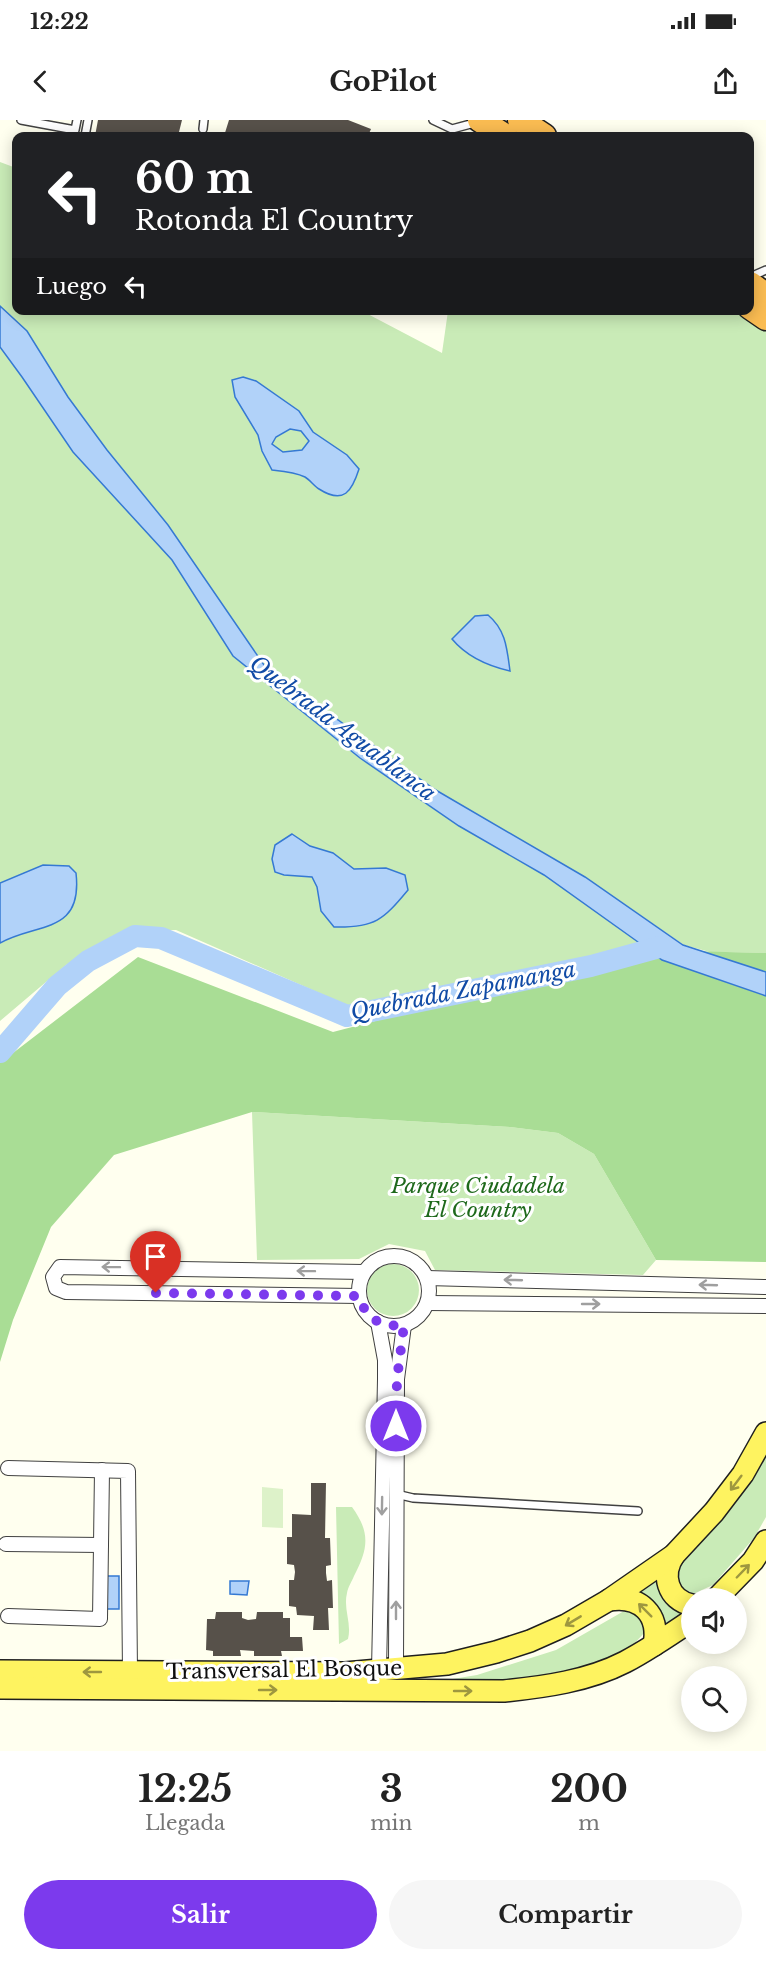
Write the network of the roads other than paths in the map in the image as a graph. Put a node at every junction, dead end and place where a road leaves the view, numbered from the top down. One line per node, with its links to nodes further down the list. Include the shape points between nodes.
1 (21, 120): 2 (lane, via 75,130)
2 (77, 120)
3 (204, 120): 7 (lane)
4 (433, 120): 8 (lane)
5 (481, 120): 9 (lane); 10 (highway)
6 (520, 120): 11 (highway)
7 (203, 129)
8 (452, 132)
9 (456, 132)
10 (499, 132)
11 (538, 132)
12 (364, 1272): 13 (street, via 377,1260 393,1256 410,1259); 15 (street); 15 (street, one-way to 15, via 60,1267 53,1277 56,1288 66,1292)
13 (427, 1278): 14 (street, one-way to 13); 16 (street)
14 (766, 1287)
15 (359, 1296): 18 (street, via 365,1312)
16 (428, 1303): 17 (street, one-way to 17); 19 (street, via 418,1317)
17 (766, 1305)
18 (378, 1323): 19 (street); 23 (street, via 385,1360)
19 (404, 1325): 23 (street)
20 (766, 1433): 29 (main road, Transversal El Bosque, one-way to 29, via 743,1474)
21 (8, 1468): 22 (street)
22 (102, 1470): 28 (street); 38 (street, via 128,1471)
23 (390, 1473): 24 (street); 36 (street, one-way to 36)
24 (396, 1494): 25 (lane); 36 (street, one-way to 24)
25 (638, 1511)
26 (766, 1541): 30 (main road, one-way to 26)
27 (6, 1544): 28 (street)
28 (101, 1545): 33 (street, via 100,1619)
29 (674, 1555): 31 (main road, Transversal El Bosque); 32 (main road, via 667,1570 669,1587)
30 (727, 1588)
31 (609, 1600): 35 (main road, one-way to 31, via 655,1626 646,1609 629,1599); 36 (main road, Transversal El Bosque, one-way to 36, via 566,1625 496,1652 447,1664)
32 (681, 1601)
33 (8, 1616)
34 (681, 1627): 35 (main road, Transversal El Bosque)
35 (654, 1645): 39 (main road, Transversal El Bosque, one-way to 35, via 504,1691 584,1677 623,1663)
36 (388, 1669): 38 (main road, Transversal El Bosque, via 345,1673)
37 (0, 1671): 38 (main road, Transversal El Bosque, one-way to 37)
38 (130, 1672)
39 (0, 1688)

